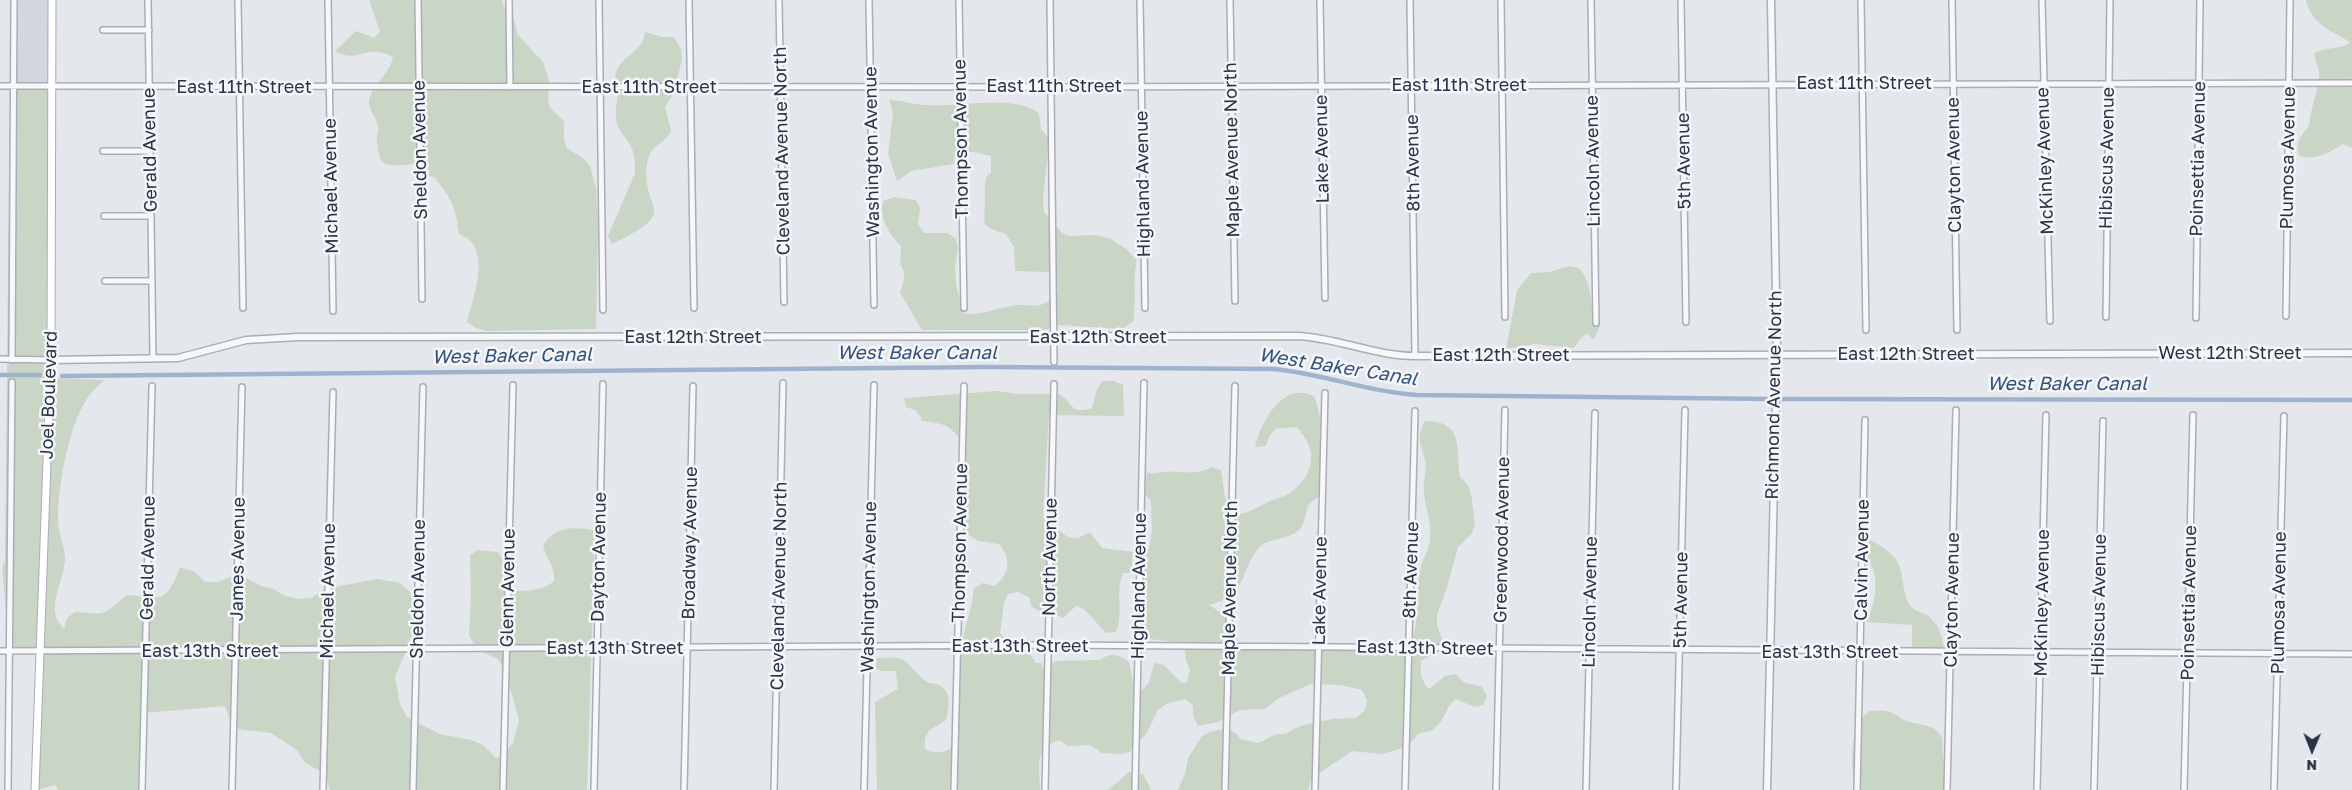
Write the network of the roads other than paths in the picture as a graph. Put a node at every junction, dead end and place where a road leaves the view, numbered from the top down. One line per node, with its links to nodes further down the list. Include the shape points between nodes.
1 (14, 0): 43 (street)
2 (52, 0): 48 (main road, Joel Boulevard)
3 (148, 0): 29 (street, Gerald Avenue)
4 (238, 0): 50 (street)
5 (328, 0): 51 (street, Michael Avenue)
6 (418, 0): 52 (street, Sheldon Avenue)
7 (509, 0): 53 (street)
8 (599, 0): 54 (street)
9 (689, 0): 55 (street)
10 (779, 0): 56 (street, Cleveland Avenue North)
11 (869, 0): 57 (street, Washington Avenue)
12 (959, 0): 44 (street, Thompson Avenue)
13 (1050, 0): 58 (street)
14 (1140, 0): 45 (street, Highland Avenue)
15 (1230, 0): 46 (street, Maple Avenue North)
16 (1320, 0): 47 (street, Lake Avenue)
17 (1410, 0): 39 (street, 8th Avenue)
18 (1501, 0): 40 (street)
19 (1591, 0): 41 (street, Lincoln Avenue)
20 (1681, 0): 37 (street, 5th Avenue)
21 (1771, 0): 38 (street, Richmond Avenue North)
22 (1862, 0): 34 (street)
23 (1952, 0): 35 (street, Clayton Avenue)
24 (2042, 0): 36 (street, McKinley Avenue)
25 (2110, 0): 30 (street, Hibiscus Avenue)
26 (2200, 0): 31 (street, Poinsettia Avenue)
27 (2290, 0): 32 (street, Plumosa Avenue)
28 (103, 30): 29 (street)
29 (149, 30): 49 (street, Gerald Avenue)
30 (2108, 82): 31 (street, East 11th Street); 36 (street, East 11th Street); 78 (street, Hibiscus Avenue)
31 (2199, 82): 32 (street, East 11th Street); 79 (street, Poinsettia Avenue)
32 (2288, 82): 33 (street, East 11th Street); 76 (street, Plumosa Avenue)
33 (2352, 82)
34 (1863, 83): 35 (street, East 11th Street); 38 (street, East 11th Street); 83 (street)
35 (1953, 83): 36 (street, East 11th Street); 84 (street, Clayton Avenue)
36 (2043, 83): 81 (street, McKinley Avenue)
37 (1682, 84): 38 (street, East 11th Street); 41 (street, East 11th Street); 80 (street, 5th Avenue)
38 (1772, 84): 88 (street, Richmond Avenue North)
39 (1412, 85): 40 (street, East 11th Street); 47 (street, East 11th Street); 89 (street, 8th Avenue)
40 (1502, 85): 41 (street, East 11th Street); 77 (street)
41 (1592, 85): 82 (street, Lincoln Avenue)
42 (0, 86): 43 (street, East 11th Street)
43 (14, 86): 48 (street, East 11th Street); 92 (street)
44 (961, 86): 57 (street, East 11th Street); 58 (street, East 11th Street); 72 (street, Thompson Avenue)
45 (1141, 86): 46 (street, East 11th Street); 58 (street, East 11th Street); 73 (street, Highland Avenue)
46 (1231, 86): 47 (street, East 11th Street); 67 (street, Maple Avenue North)
47 (1321, 86): 65 (street, Lake Avenue)
48 (51, 87): 49 (street, East 11th Street); 93 (main road, Joel Boulevard)
49 (149, 87): 50 (street, East 11th Street); 60 (street, Gerald Avenue)
50 (239, 87): 51 (street, East 11th Street); 70 (street)
51 (330, 87): 52 (street, East 11th Street); 75 (street, Michael Avenue)
52 (420, 87): 53 (street, East 11th Street); 66 (street, Sheldon Avenue)
53 (510, 87): 54 (street, East 11th Street)
54 (600, 87): 55 (street, East 11th Street); 74 (street)
55 (690, 87): 56 (street, East 11th Street); 71 (street)
56 (781, 87): 57 (street, East 11th Street); 68 (street, Cleveland Avenue North)
57 (871, 87): 69 (street, Washington Avenue)
58 (1051, 87): 85 (street)
59 (103, 151): 60 (street)
60 (150, 151): 62 (street, Gerald Avenue)
61 (104, 216): 62 (street)
62 (151, 216): 64 (street, Gerald Avenue)
63 (105, 281): 64 (street)
64 (152, 281): 91 (street, Gerald Avenue)
65 (1325, 298)
66 (422, 299)
67 (1234, 301)
68 (784, 302)
69 (874, 304)
70 (243, 308)
71 (694, 308)
72 (964, 308)
73 (1145, 308)
74 (603, 310)
75 (333, 311)
76 (2286, 316)
77 (1505, 317)
78 (2106, 317)
79 (2196, 318)
80 (1686, 322)
81 (2050, 322)
82 (1596, 323)
83 (1866, 330)
84 (1957, 330)
85 (1055, 337): 89 (street, East 12th Street, via 1316,337 1382,354); 91 (street, East 12th Street, via 276,337 244,340 194,355); 94 (street)
86 (2107, 353): 87 (street, West 12th Street); 88 (street, East 12th Street)
87 (2352, 353)
88 (1777, 354): 89 (street, East 12th Street); 140 (street, Richmond Avenue North)
89 (1415, 356)
90 (0, 359): 92 (street, East 12th Street)
91 (153, 359): 93 (street, East 12th Street)
92 (12, 360): 93 (street, East 12th Street)
93 (51, 360): 141 (main road, Joel Boulevard)
94 (1054, 362)
95 (12, 382): 137 (street)
96 (783, 383): 124 (street, Cleveland Avenue North)
97 (1144, 383): 123 (street, Highland Avenue)
98 (603, 384): 127 (street, Dayton Avenue)
99 (1054, 384): 120 (street, North Avenue)
100 (513, 385): 126 (street, Glenn Avenue)
101 (874, 385): 121 (street, Washington Avenue)
102 (152, 386): 138 (street, Gerald Avenue)
103 (693, 386): 128 (street, Broadway Avenue)
104 (964, 386): 122 (street, Thompson Avenue)
105 (1235, 386): 125 (street, Maple Avenue North)
106 (423, 387): 131 (street, Sheldon Avenue)
107 (242, 388): 133 (street, James Avenue)
108 (333, 392): 134 (street, Michael Avenue)
109 (1325, 393): 129 (street, Lake Avenue)
110 (1505, 410): 132 (street, Greenwood Avenue)
111 (1685, 410): 139 (street, 5th Avenue)
112 (1956, 410): 143 (street, Clayton Avenue)
113 (1415, 411): 130 (street, 8th Avenue)
114 (1595, 413): 135 (street, Lincoln Avenue)
115 (2194, 415): 146 (street, Poinsettia Avenue)
116 (2046, 416): 144 (street, McKinley Avenue)
117 (2284, 416): 147 (street, Plumosa Avenue)
118 (1865, 420): 142 (street, Calvin Avenue)
119 (2103, 421): 145 (street, Hibiscus Avenue)
120 (1048, 645): 122 (street, East 13th Street); 123 (street, East 13th Street); 161 (street, North Avenue)
121 (868, 646): 122 (street, East 13th Street); 124 (street, East 13th Street); 159 (street, Washington Avenue)
122 (958, 646): 160 (street, Thompson Avenue)
123 (1138, 646): 125 (street, East 13th Street); 162 (street, Highland Avenue)
124 (778, 647): 128 (street, East 13th Street); 158 (street, Cleveland Avenue North)
125 (1228, 647): 129 (street, East 13th Street); 163 (street, Maple Avenue North)
126 (507, 648): 127 (street, East 13th Street); 131 (street, East 13th Street); 155 (street, Glenn Avenue)
127 (597, 648): 128 (street, East 13th Street); 156 (street, Dayton Avenue)
128 (687, 648): 157 (street, Broadway Avenue)
129 (1319, 648): 130 (street, East 13th Street); 164 (street, Lake Avenue)
130 (1409, 648): 132 (street, East 13th Street); 165 (street, 8th Avenue)
131 (416, 649): 134 (street, East 13th Street); 154 (street, Sheldon Avenue)
132 (1499, 649): 135 (street, East 13th Street); 166 (street, Greenwood Avenue)
133 (236, 650): 134 (street, East 13th Street); 138 (street, East 13th Street); 152 (street, James Avenue)
134 (326, 650): 153 (street, Michael Avenue)
135 (1589, 650): 139 (street, East 13th Street); 167 (street, Lincoln Avenue)
136 (0, 651): 137 (street, East 13th Street)
137 (9, 651): 141 (street, East 13th Street); 149 (street)
138 (146, 651): 141 (street, East 13th Street); 151 (street, Gerald Avenue)
139 (1680, 651): 140 (street, East 13th Street); 168 (street, 5th Avenue)
140 (1770, 651): 142 (street, East 13th Street); 169 (street, Richmond Avenue North)
141 (40, 652): 150 (main road, Joel Boulevard)
142 (1860, 652): 143 (street, East 13th Street); 170 (street, Calvin Avenue)
143 (1950, 653): 144 (street, East 13th Street); 171 (street, Clayton Avenue)
144 (2040, 653): 145 (street, East 13th Street); 172 (street, McKinley Avenue)
145 (2097, 654): 146 (street, East 13th Street); 173 (street, Hibiscus Avenue)
146 (2188, 654): 147 (street, East 13th Street); 174 (street, Poinsettia Avenue)
147 (2278, 654): 148 (street, East 13th Street); 175 (street, Plumosa Avenue)
148 (2352, 654)
149 (8, 790)
150 (35, 790)
151 (142, 790)
152 (232, 790)
153 (323, 790)
154 (413, 790)
155 (503, 790)
156 (594, 790)
157 (684, 790)
158 (774, 790)
159 (864, 790)
160 (954, 790)
161 (1044, 790)
162 (1135, 790)
163 (1225, 790)
164 (1315, 790)
165 (1405, 790)
166 (1496, 790)
167 (1586, 790)
168 (1676, 790)
169 (1767, 790)
170 (1857, 790)
171 (1947, 790)
172 (2037, 790)
173 (2094, 790)
174 (2184, 790)
175 (2274, 790)

